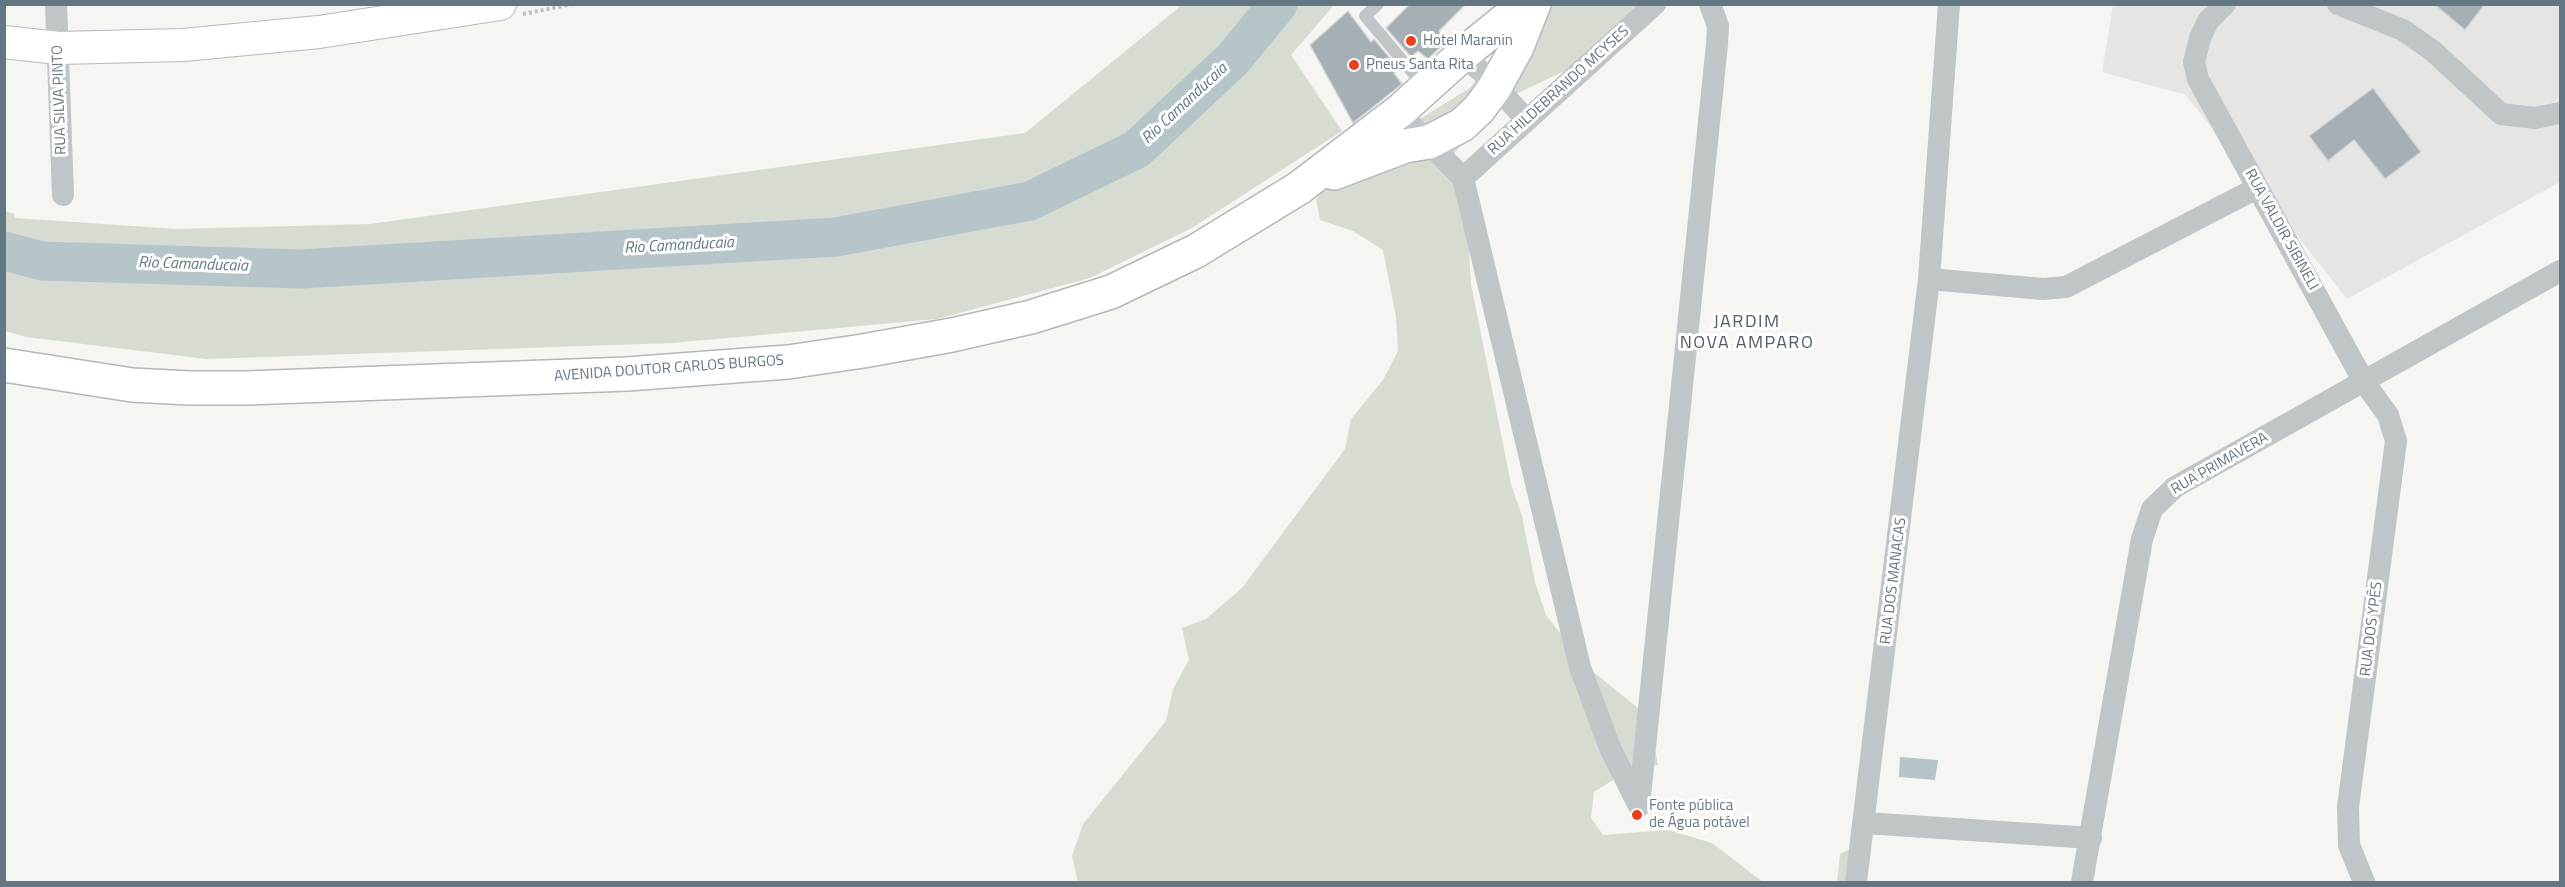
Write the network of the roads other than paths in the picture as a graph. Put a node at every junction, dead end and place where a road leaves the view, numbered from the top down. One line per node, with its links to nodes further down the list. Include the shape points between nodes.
1 (56, 4): 12 (street, RUA SILVA PINTO)
2 (500, 4): 12 (street, via 319,32 194,44)
3 (1378, 4): 15 (lane, via 1365,16)
4 (1525, 4): 13 (main road, AVENIDA DOUTOR CARLOS BURGOS)
5 (1534, 4): 14 (main road, AVENIDA DOUTOR CARLOS BURGOS)
6 (1655, 4): 18 (street, RUA HILDEBRANDO MCYSES)
7 (1710, 4): 20 (street, via 1718,26 1717,44 1639,806 1610,748 1580,667)
8 (1949, 4): 25 (street, RUA DOS MANACAS)
9 (2225, 4): 22 (street, RUA VALDIR SIBINELI, via 2208,21 2194,62 2198,79)
10 (2338, 4): 17 (street, via 2403,30 2433,51 2501,114 2535,118)
11 (4, 42): 12 (street)
12 (58, 48): 23 (street, RUA SILVA PINTO)
13 (1462, 55): 14 (street); 15 (main road, AVENIDA DOUTOR CARLOS BURGOS)
14 (1495, 87): 18 (street); 19 (main road, AVENIDA DOUTOR CARLOS BURGOS, via 1462,125)
15 (1425, 88): 16 (main road, AVENIDA DOUTOR CARLOS BURGOS)
16 (1401, 110): 19 (street); 21 (main road, AVENIDA DOUTOR CARLOS BURGOS)
17 (2560, 113)
18 (1526, 119): 20 (street, RUA HILDEBRANDO MCYSES)
19 (1429, 142): 20 (street); 21 (main road, AVENIDA DOUTOR CARLOS BURGOS, via 1385,154)
20 (1463, 178)
21 (1299, 188): 26 (main road, AVENIDA DOUTOR CARLOS BURGOS, via 1196,251 1111,292 1020,320 952,335 788,362 627,374 246,388 132,385)
22 (2258, 188): 25 (street, via 2066,287 2043,289); 27 (street, RUA VALDIR SIBINELI)
23 (63, 195)
24 (2560, 271): 27 (street, RUA PRIMAVERA)
25 (1929, 279): 28 (street, RUA DOS MANACAS)
26 (4, 365)
27 (2364, 382): 29 (street, RUA PRIMAVERA, via 2175,488 2152,509 2142,539); 32 (street, RUA DOS YPÊS, via 2388,415 2396,441 2348,807 2349,845)
28 (1865, 823): 29 (street); 30 (street, RUA DOS MANACAS)
29 (2091, 838): 31 (street, RUA PRIMAVERA)
30 (1856, 882)
31 (2082, 882)
32 (2364, 882)

